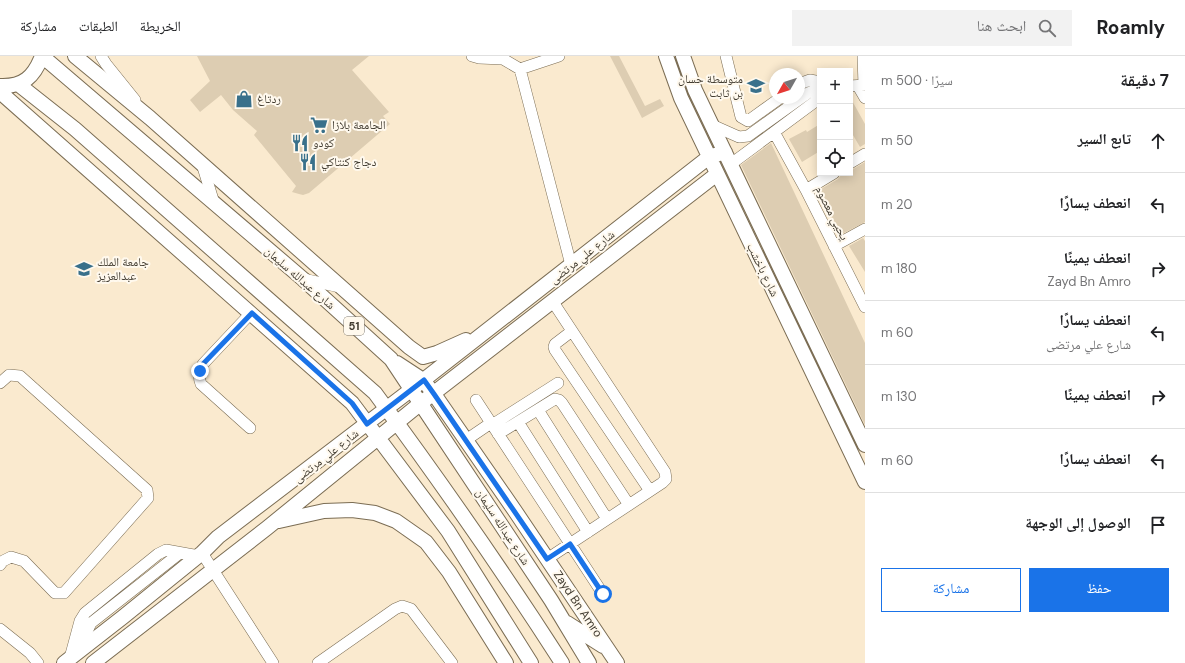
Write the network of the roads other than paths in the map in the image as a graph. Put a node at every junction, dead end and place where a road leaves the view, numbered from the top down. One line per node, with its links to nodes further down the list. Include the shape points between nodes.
1 (42, 56): 12 (main road, via 38,68 29,78); 32 (main road, شارع عبدالله سليمان / 51)
2 (75, 56): 21 (main road)
3 (101, 56): 21 (street)
4 (472, 56): 10 (street, via 503,59)
5 (559, 56): 10 (street)
6 (666, 56): 25 (main road, شارع باخشب, via 681,98)
7 (683, 56): 22 (main road, شارع باخشب, via 695,90)
8 (726, 56): 20 (street, via 741,117 748,121)
9 (863, 56): 13 (street)
10 (520, 69): 35 (street)
11 (805, 82): 15 (street, via 810,80)
12 (18, 84): 14 (main road); 51 (main road, شارع عبدالله سليمان, via 75,129 281,309 375,393)
13 (859, 85): 19 (street)
14 (0, 86)
15 (817, 87)
16 (817, 90): 22 (street, via 808,93 748,136 739,137)
17 (817, 91): 23 (street)
18 (0, 92): 40 (main road)
19 (865, 98)
20 (772, 104)
21 (150, 118): 28 (main road)
22 (712, 125): 26 (main road, شارع باخشب)
23 (774, 132): 26 (street); 31 (street, يحيي معصوم)
24 (865, 154): 27 (street)
25 (709, 158): 26 (main road, شارع علي مرتضى); 29 (main road, شارع باخشب); 35 (main road, شارع علي مرتضى)
26 (728, 158): 60 (main road, شارع باخشب)
27 (853, 161)
28 (202, 164): 32 (street); 37 (main road)
29 (717, 174): 38 (main road, شارع علي مرتضى); 61 (main road, شارع باخشب)
30 (829, 176): 31 (street)
31 (806, 190): 34 (street, يحيي معصوم)
32 (214, 203): 36 (main road, شارع عبدالله سليمان / 51)
33 (865, 229): 34 (street)
34 (834, 246): 39 (street, يحيي معصوم)
35 (571, 265): 41 (main road, شارع علي مرتضى)
36 (303, 279): 37 (street); 43 (main road, شارع عبدالله سليمان / 51)
37 (340, 286): 41 (main road, via 423,357)
38 (553, 302): 42 (street); 48 (main road, شارع علي مرتضى)
39 (865, 307)
40 (252, 313): 55 (main road, via 352,403); 56 (street, via 203,364 198,379 200,384)
41 (490, 328): 44 (main road, شارع علي مرتضى)
42 (572, 331): 62 (street, via 665,472 666,479); 62 (street, via 555,344 555,350)
43 (391, 359): 44 (main road, Zayd Bn Amro); 47 (main road, شارع عبدالله سليمان / 51)
44 (424, 380): 47 (main road, شارع علي مرتضى); 48 (main road, Zayd Bn Amro)
45 (0, 383): 71 (street, via 9,374 20,376 147,490 148,498 64,593 55,593 24,561 11,557)
46 (558, 383): 57 (street)
47 (412, 389): 50 (main road, شارع عبدالله سليمان / 51); 51 (main road, شارع علي مرتضى)
48 (434, 394): 50 (main road, شارع علي مرتضى); 59 (main road, Zayd Bn Amro)
49 (476, 400): 57 (street)
50 (421, 403): 54 (main road, شارع علي مرتضى); 74 (main road, شارع عبدالله سليمان / 51)
51 (387, 409): 54 (main road, شارع عبدالله سليمان); 55 (main road, شارع علي مرتضى)
52 (538, 410): 53 (street); 63 (street, via 554,399 562,403); 65 (street)
53 (518, 422): 57 (street); 67 (street)
54 (397, 423): 58 (main road, شارع علي مرتضى); 85 (main road, شارع عبدالله سليمان, via 517,594)
55 (367, 424): 58 (main road); 64 (main road, شارع علي مرتضى)
56 (250, 428)
57 (494, 428): 59 (street); 68 (street)
58 (378, 438): 66 (main road, شارع علي مرتضى); 84 (main road, via 448,531)
59 (466, 440): 70 (main road, Zayd Bn Amro)
60 (865, 445)
61 (865, 482)
62 (650, 491): 63 (street)
63 (629, 505): 65 (street)
64 (256, 510): 66 (main road); 69 (main road, شارع علي مرتضى, via 218,537)
65 (607, 519): 67 (street)
66 (271, 525): 72 (main road, شارع علي مرتضى); 83 (main road, via 324,511 352,510 375,513 396,521 426,542 449,572)
67 (588, 532): 68 (street)
68 (570, 544): 70 (street); 73 (street)
69 (188, 553): 72 (street); 77 (main road, شارع علي مرتضى, via 96,638); 77 (street, via 91,623); 77 (street, via 166,550 158,554 85,613 80,621)
70 (547, 559): 76 (main road, Zayd Bn Amro)
71 (0, 564)
72 (213, 570): 79 (main road, شارع علي مرتضى); 80 (street)
73 (603, 594)
74 (563, 620): 76 (main road); 86 (main road, شارع عبدالله سليمان / 51); 87 (main road)
75 (0, 629): 78 (street, via 30,653)
76 (608, 650): 88 (main road, Zayd Bn Amro)
77 (74, 655)
78 (38, 663)
79 (94, 663)
80 (273, 663)
81 (318, 663): 82 (street, via 402,606 411,609)
82 (452, 663)
83 (506, 663)
84 (531, 663)
85 (561, 663)
86 (588, 663)
87 (598, 663)
88 (617, 663)

